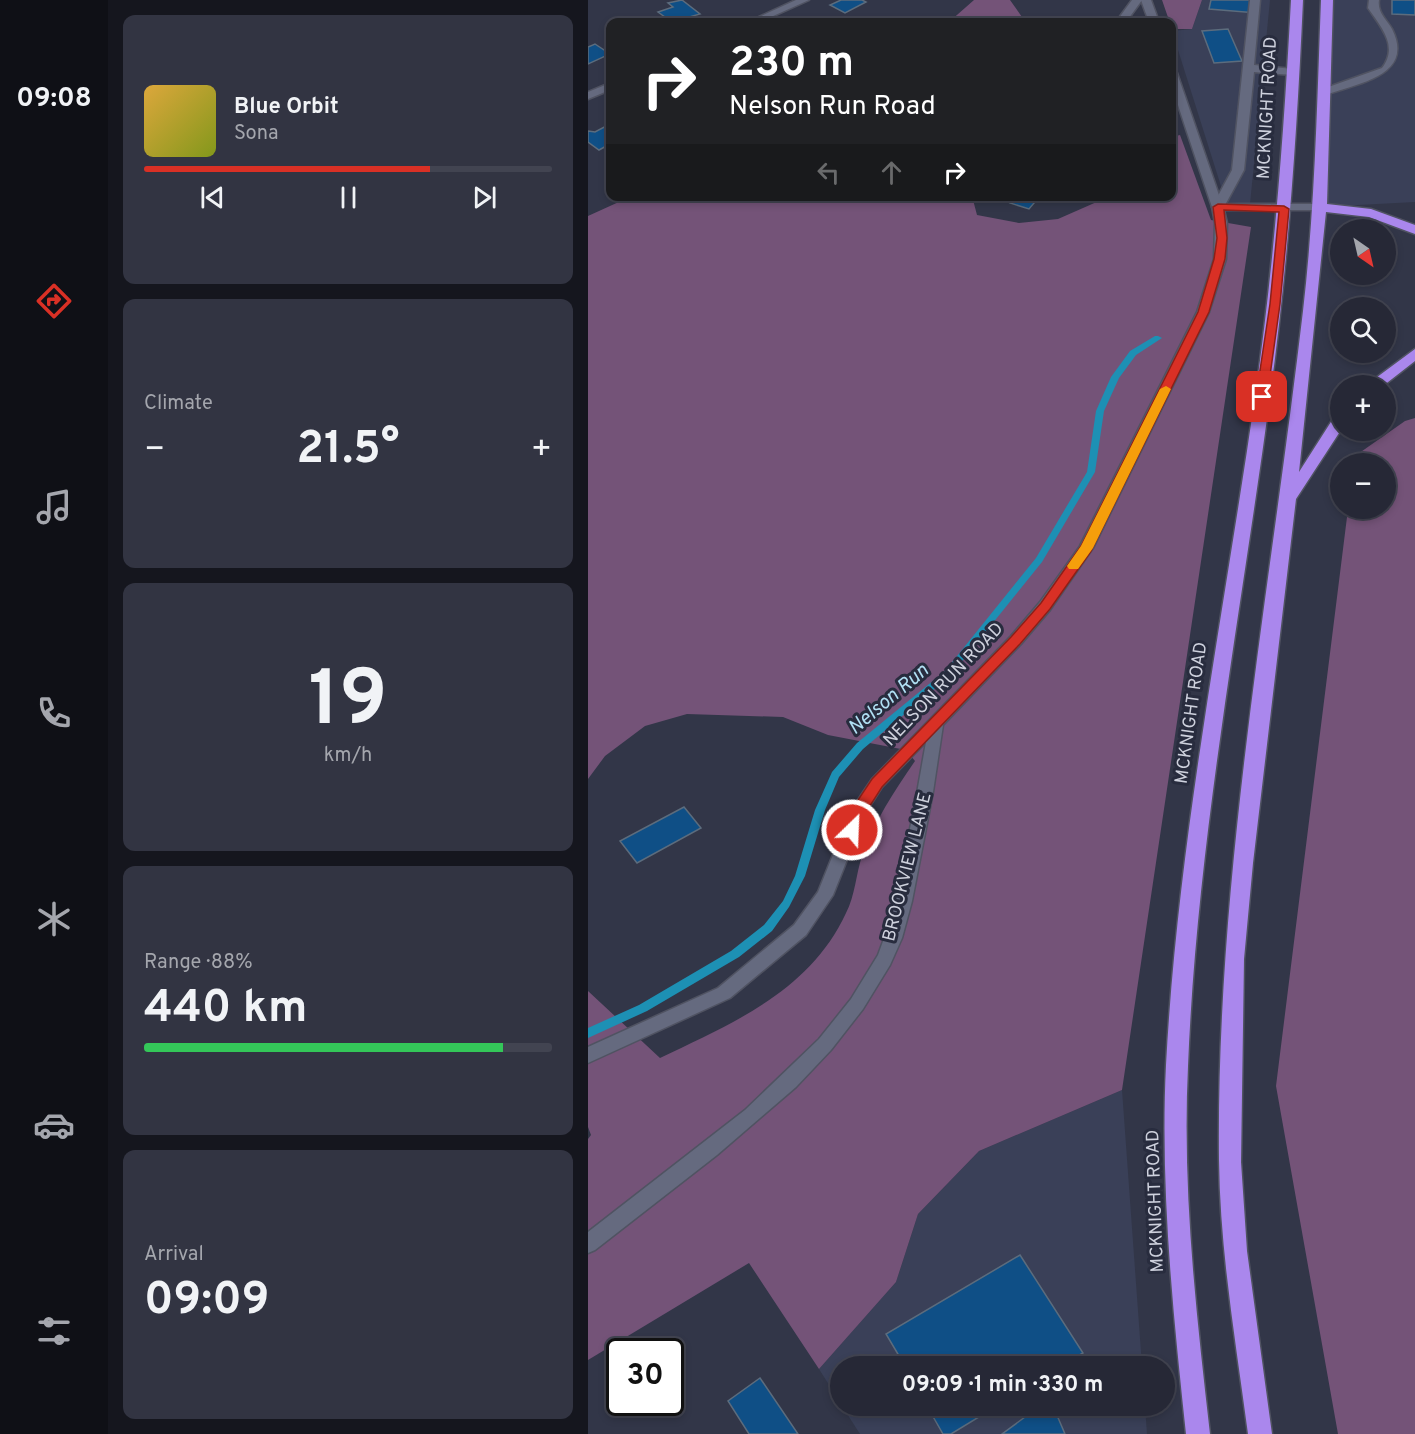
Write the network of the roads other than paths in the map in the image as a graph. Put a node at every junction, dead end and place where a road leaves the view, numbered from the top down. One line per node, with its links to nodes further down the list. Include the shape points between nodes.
1 (804, 0): 8 (street)
2 (1137, 0): 9 (street)
3 (1146, 0): 10 (street)
4 (1255, 0): 11 (street)
5 (1297, 0): 12 (highway, MCKNIGHT ROAD)
6 (1327, 0): 15 (highway)
7 (1374, 0): 15 (street, via 1372,9 1392,32 1392,63 1386,70)
8 (762, 18)
9 (1124, 18)
10 (1153, 18)
11 (1249, 68): 12 (street); 17 (street, via 1238,170)
12 (1293, 72): 19 (highway, MCKNIGHT ROAD)
13 (1176, 85): 17 (street, NELSON RUN ROAD)
14 (606, 88): 16 (street)
15 (1324, 92): 18 (highway)
16 (588, 96)
17 (1218, 207): 19 (street); 25 (street, NELSON RUN ROAD, via 1220,259 1203,312 1086,548 1016,640)
18 (1320, 207): 19 (street); 20 (highway, via 1371,213); 24 (highway)
19 (1284, 209): 28 (highway, MCKNIGHT ROAD, via 1275,304 1183,952 1175,1159 1179,1251)
20 (1415, 230)
21 (1415, 354): 22 (highway)
22 (1387, 375)
23 (1330, 435): 24 (highway)
24 (1287, 502): 29 (highway, via 1243,863 1230,1060 1230,1162 1236,1251)
25 (936, 721): 26 (street, NELSON RUN ROAD, via 877,783 859,810 825,895 800,930 724,993); 27 (street, BROOKVIEW LANE, via 931,770 899,915 885,959 839,1028 758,1112)
26 (588, 1055)
27 (588, 1244)
28 (1198, 1434)
29 (1260, 1434)

